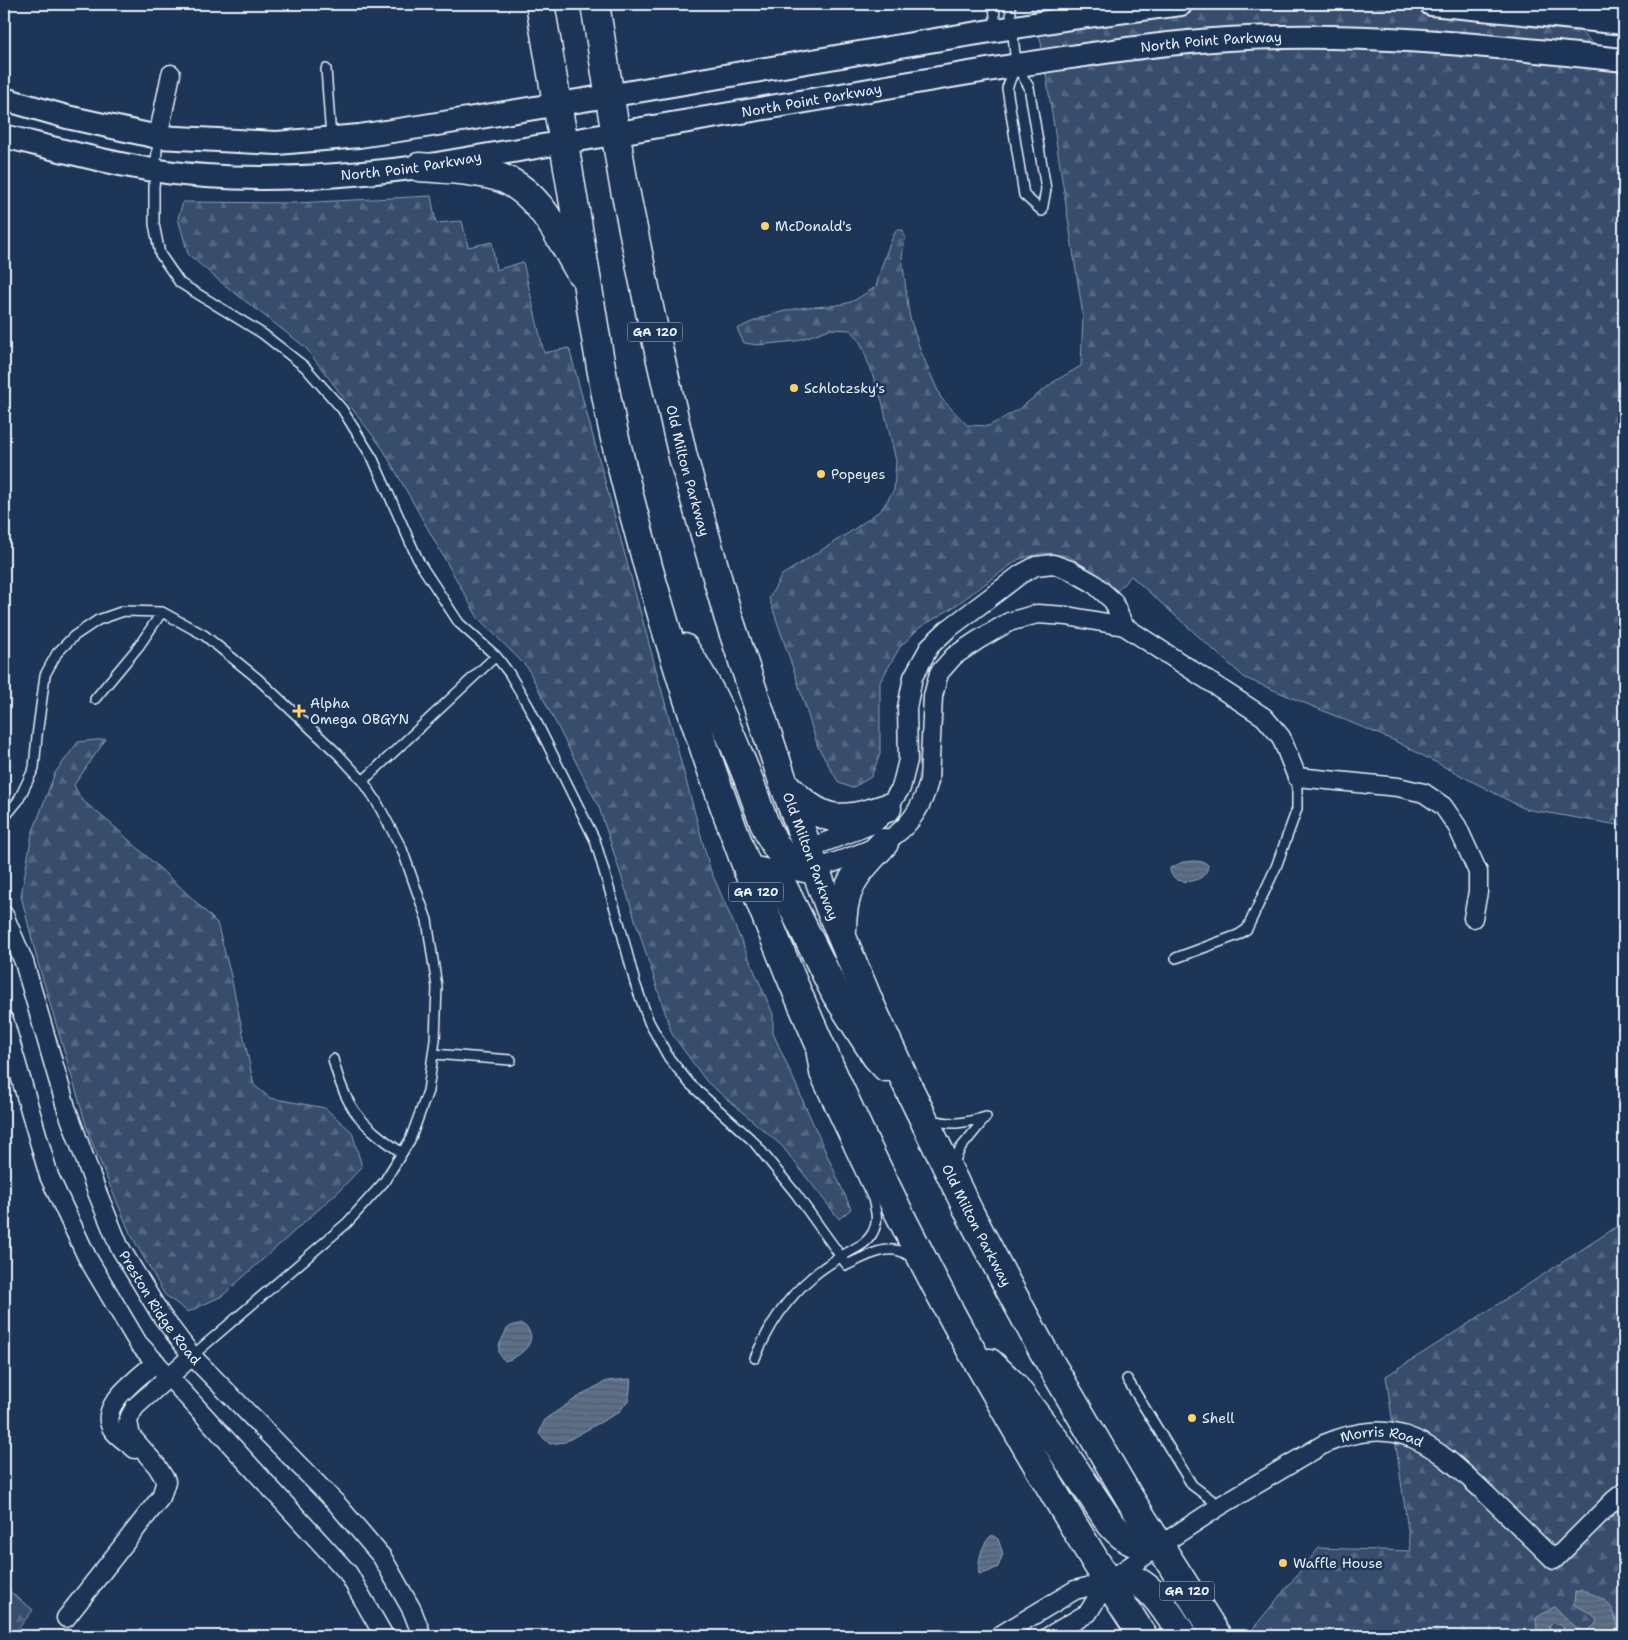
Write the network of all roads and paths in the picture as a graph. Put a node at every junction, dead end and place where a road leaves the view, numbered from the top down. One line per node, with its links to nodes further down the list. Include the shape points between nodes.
1 (540, 4): 15 (highway, Old Milton Parkway / GA 120)
2 (595, 4): 13 (highway, Old Milton Parkway / GA 120)
3 (994, 4): 8 (lane)
4 (1010, 4): 8 (lane)
5 (1181, 4): 8 (street)
6 (1431, 4): 7 (street)
7 (1624, 22)
8 (1005, 29): 10 (lane); 13 (street)
9 (1624, 60): 10 (street, North Point Parkway, via 1421,41 1300,36 1172,43)
10 (1016, 65): 10 (lane, via 1007,88 1024,195 1042,211 1046,189 1029,86); 16 (street, North Point Parkway)
11 (326, 69): 19 (lane)
12 (171, 74): 18 (street)
13 (608, 96): 15 (street); 16 (highway, Old Milton Parkway / GA 120)
14 (4, 99): 18 (street, via 67,118)
15 (557, 104): 19 (street); 20 (highway, Old Milton Parkway / GA 120)
16 (615, 133): 20 (street, North Point Parkway); 31 (highway, Old Milton Parkway / GA 120, via 683,457 728,616)
17 (4, 136): 22 (street, North Point Parkway)
18 (158, 137): 19 (street, via 278,143); 22 (lane)
19 (331, 138)
20 (563, 142): 21 (street, North Point Parkway); 23 (highway, Old Milton Parkway / GA 120)
21 (419, 167): 22 (street, North Point Parkway, via 278,178 204,176); 23 (highway, via 498,176 518,186 547,217)
22 (155, 170): 27 (lane, via 154,224 160,254 180,283 264,334 305,367 342,409 373,459 419,562 459,623)
23 (587, 283): 25 (highway, Old Milton Parkway / GA 120, via 599,365)
24 (162, 612): 28 (lane, via 139,646); 30 (lane, via 204,635 257,678); 33 (lane, via 124,611 98,620 74,636 57,653 45,675 34,768 18,801)
25 (663, 618): 35 (highway, via 697,667 733,742); 35 (highway, Old Milton Parkway / GA 120, via 721,794)
26 (1124, 626): 29 (street, via 1264,717 1281,737); 32 (street, via 1113,601 1093,583 1053,564 1036,566 1021,574 947,630 930,646 913,677 906,708 908,760 901,788); 34 (street, via 1037,614 1009,622 954,656 939,673 933,696 926,794 911,821)
27 (496, 656): 30 (lane); 49 (lane, via 529,707 595,840 648,1022 669,1058 690,1084 753,1141)
28 (95, 699)
29 (1297, 777): 37 (street, via 1398,787 1424,793 1443,806 1457,826 1478,872); 39 (lane, via 1297,809 1276,867 1247,929)
30 (363, 780): 42 (lane, via 402,849 427,920 437,987)
31 (784, 784): 32 (highway, via 809,808 823,815 850,818); 35 (highway, Old Milton Parkway / GA 120)
32 (887, 808): 35 (street, via 873,824)
33 (4, 818)
34 (884, 843): 35 (street); 38 (highway, via 858,871 847,890 842,912)
35 (782, 870): 38 (highway, Old Milton Parkway / GA 120); 40 (highway, Old Milton Parkway / GA 120); 45 (highway, via 836,994 876,1056)
36 (4, 915): 52 (street, Preston Ridge Road, via 24,962 66,1107 118,1246)
37 (1473, 918)
38 (842, 937): 45 (highway, Old Milton Parkway / GA 120)
39 (1176, 958)
40 (804, 1010): 49 (lane, via 816,1076 873,1199 878,1219 863,1245); 50 (highway, Old Milton Parkway / GA 120, via 902,1220)
41 (4, 1020): 54 (street, via 50,1176 87,1257 138,1343)
42 (433, 1054): 44 (lane); 47 (lane, via 428,1091)
43 (334, 1059): 47 (lane, via 341,1087 354,1111 370,1129)
44 (511, 1060)
45 (910, 1091): 46 (highway, Old Milton Parkway / GA 120)
46 (922, 1116): 48 (highway, Old Milton Parkway / GA 120); 48 (lane, via 948,1124 986,1117 958,1152)
47 (402, 1153): 52 (lane, via 384,1182 347,1224)
48 (950, 1174): 60 (highway, Old Milton Parkway / GA 120, via 1045,1354)
49 (842, 1257): 50 (lane, via 847,1265 883,1250 897,1249 910,1256); 53 (lane, via 812,1277 786,1304 768,1328)
50 (939, 1290): 51 (highway, Old Milton Parkway / GA 120)
51 (967, 1342): 60 (highway, via 1013,1385 1120,1534 1143,1546); 61 (highway, Old Milton Parkway / GA 120)
52 (192, 1356): 55 (street); 64 (street, Preston Ridge Road, via 337,1504 382,1557 412,1610)
53 (755, 1358)
54 (156, 1362): 55 (street); 57 (street, via 111,1405 108,1419 114,1431)
55 (169, 1376): 57 (street, via 135,1407 128,1422 131,1436); 63 (street, via 348,1573)
56 (1127, 1380): 59 (lane, via 1192,1485)
57 (157, 1466): 62 (street, via 166,1481 161,1497)
58 (1624, 1492): 59 (street, Morris Road, via 1554,1560 1441,1454 1407,1436 1367,1432 1324,1444)
59 (1220, 1506): 60 (street, Morris Road)
60 (1159, 1546): 61 (street, Morris Road); 69 (highway, Old Milton Parkway / GA 120)
61 (1107, 1582): 65 (street, Morris Road, via 1076,1590); 66 (street, Morris Road, via 1088,1613); 67 (highway, Old Milton Parkway / GA 120); 68 (highway, via 1123,1578 1136,1581 1149,1590)
62 (66, 1618)
63 (384, 1636)
64 (422, 1636)
65 (1000, 1636)
66 (1049, 1636)
67 (1143, 1636)
68 (1183, 1636)
69 (1216, 1636)

